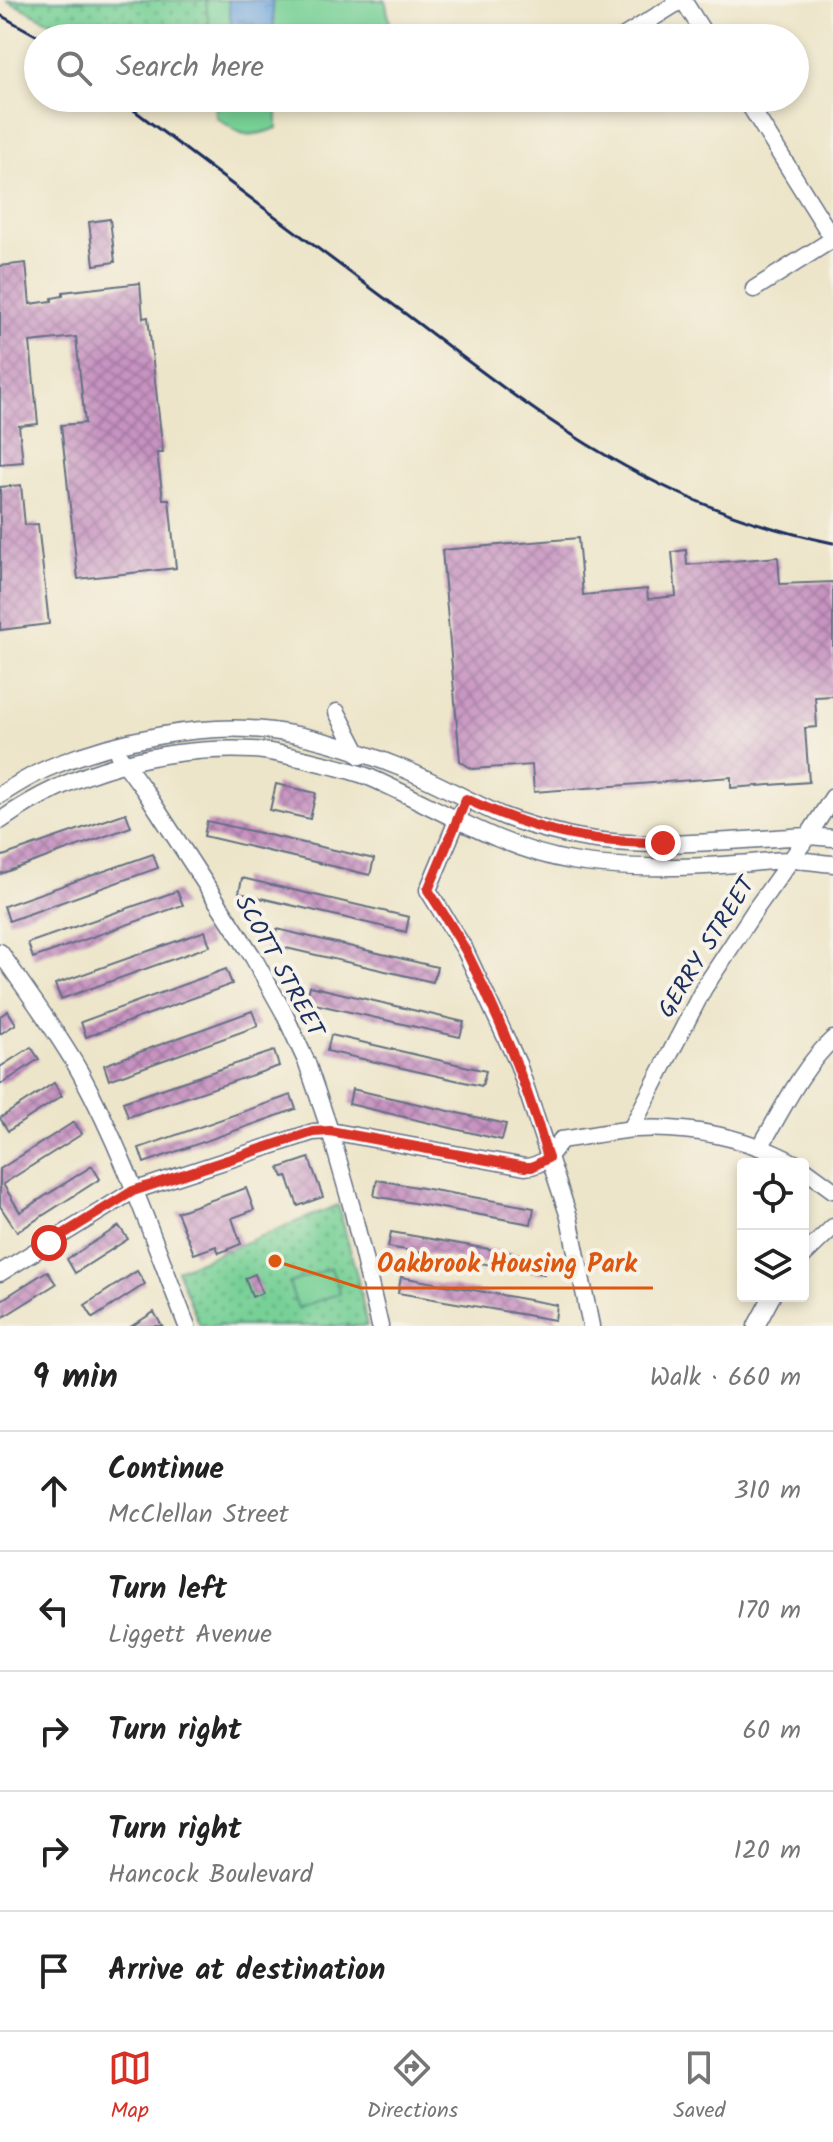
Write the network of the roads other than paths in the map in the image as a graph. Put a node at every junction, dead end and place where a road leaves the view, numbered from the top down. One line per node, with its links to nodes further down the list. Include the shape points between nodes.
1 (683, 0): 2 (street); 3 (street)
2 (644, 24)
3 (698, 24)
4 (754, 112): 5 (street)
5 (833, 239): 6 (street)
6 (754, 289)
7 (337, 712): 9 (street)
8 (113, 746): 9 (street, via 191,731 237,729 272,731); 10 (street, SCOTT STREET); 12 (street, via 53,766)
9 (359, 751): 11 (street); 14 (street)
10 (123, 762): 11 (street, via 255,750); 16 (street, via 45,794); 26 (street, SCOTT STREET, via 270,987 307,1063)
11 (368, 777): 15 (street)
12 (0, 795)
13 (833, 797): 17 (street, GERRY STREET)
14 (466, 799): 15 (street); 19 (street, via 505,817)
15 (458, 819): 21 (street, via 514,845); 28 (street, via 428,890 465,950 501,1025)
16 (0, 821)
17 (808, 836): 18 (street); 19 (street, via 663,843); 20 (street, GERRY STREET)
18 (833, 838)
19 (596, 840): 21 (street)
20 (791, 860): 21 (street, via 674,867); 22 (street); 25 (street, GERRY STREET, via 704,988)
21 (593, 863)
22 (833, 864)
23 (0, 952): 32 (street, via 80,1072)
24 (833, 1039): 27 (street, via 803,1075)
25 (631, 1129): 27 (street, via 702,1132); 28 (street, via 561,1140)
26 (330, 1131): 28 (street, via 525,1167); 32 (street); 38 (street, SCOTT STREET)
27 (760, 1147): 29 (street)
28 (548, 1158): 39 (street, via 569,1217)
29 (783, 1158)
30 (809, 1172): 31 (street)
31 (833, 1190)
32 (133, 1191): 35 (street); 37 (street)
33 (833, 1227): 34 (street)
34 (809, 1250)
35 (0, 1273)
36 (769, 1302): 40 (street)
37 (187, 1326)
38 (380, 1326)
39 (591, 1326)
40 (756, 1326)

